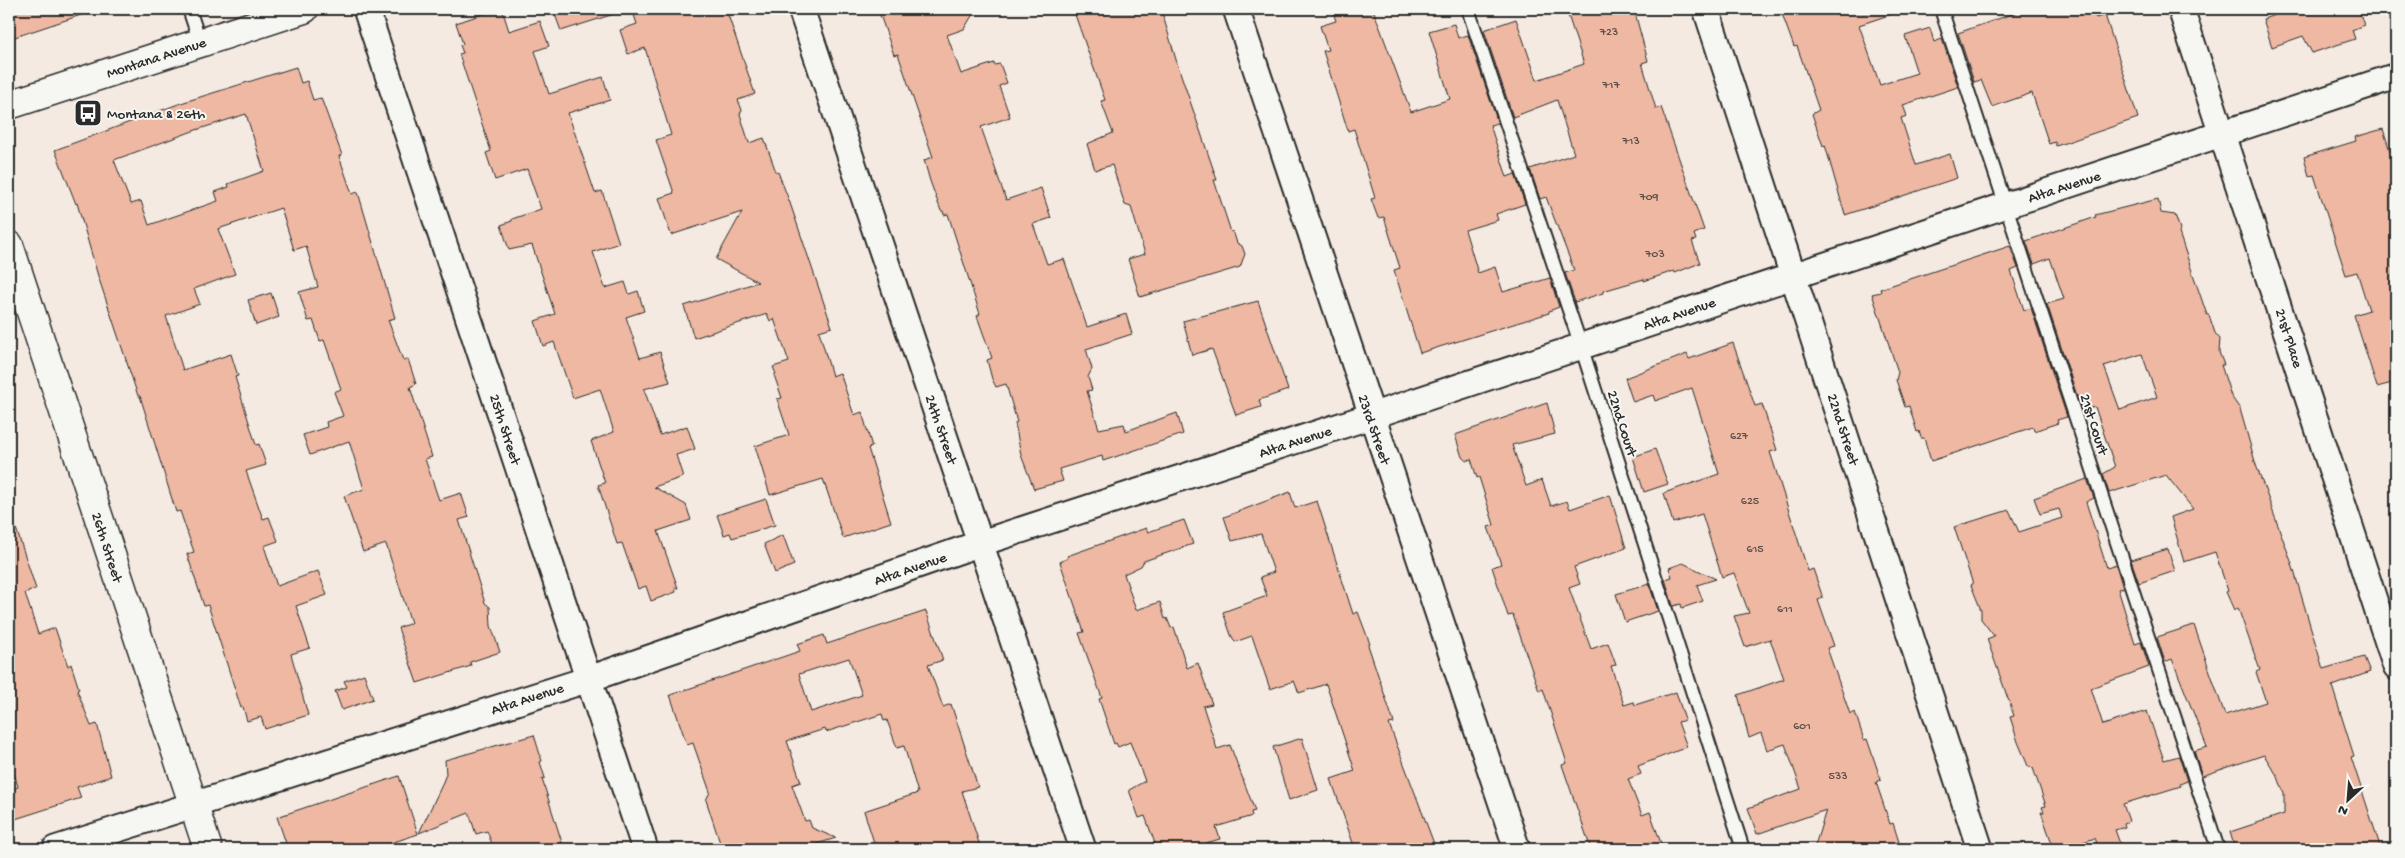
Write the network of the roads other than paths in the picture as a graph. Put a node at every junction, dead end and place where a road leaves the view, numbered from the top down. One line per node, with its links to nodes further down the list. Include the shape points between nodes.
1 (189, 9): 10 (lane)
2 (304, 9): 10 (street, Montana Avenue)
3 (366, 9): 22 (street, 25th Street)
4 (801, 9): 20 (street, 24th Street)
5 (1236, 9): 19 (street, 23rd Street)
6 (1468, 9): 18 (lane, 22nd Court)
7 (1706, 9): 17 (street, 22nd Street)
8 (1941, 9): 14 (lane, 21st Court)
9 (2182, 9): 13 (street, 21st Place)
10 (200, 42): 12 (street, Montana Avenue)
11 (2396, 76): 13 (street, Alta Avenue)
12 (9, 105)
13 (2224, 134): 14 (street, Alta Avenue); 21 (street, 21st Place)
14 (2006, 204): 17 (street, Alta Avenue); 31 (lane, 21st Court)
15 (9, 245): 16 (street, 26th Street)
16 (13, 273): 23 (street, 26th Street)
17 (1795, 276): 18 (street, Alta Avenue); 30 (street, 22nd Street)
18 (1581, 346): 19 (street, Alta Avenue); 29 (lane, 22nd Court)
19 (1371, 416): 20 (street, Alta Avenue); 28 (street, 23rd Street)
20 (980, 543): 22 (street, Alta Avenue); 27 (street, 24th Street)
21 (2396, 667)
22 (589, 679): 23 (street, Alta Avenue); 26 (street, 25th Street)
23 (193, 804): 24 (street, Alta Avenue); 25 (street, 26th Street)
24 (55, 849)
25 (208, 849)
26 (645, 849)
27 (1084, 849)
28 (1517, 849)
29 (1743, 849)
30 (1980, 849)
31 (2218, 849)

